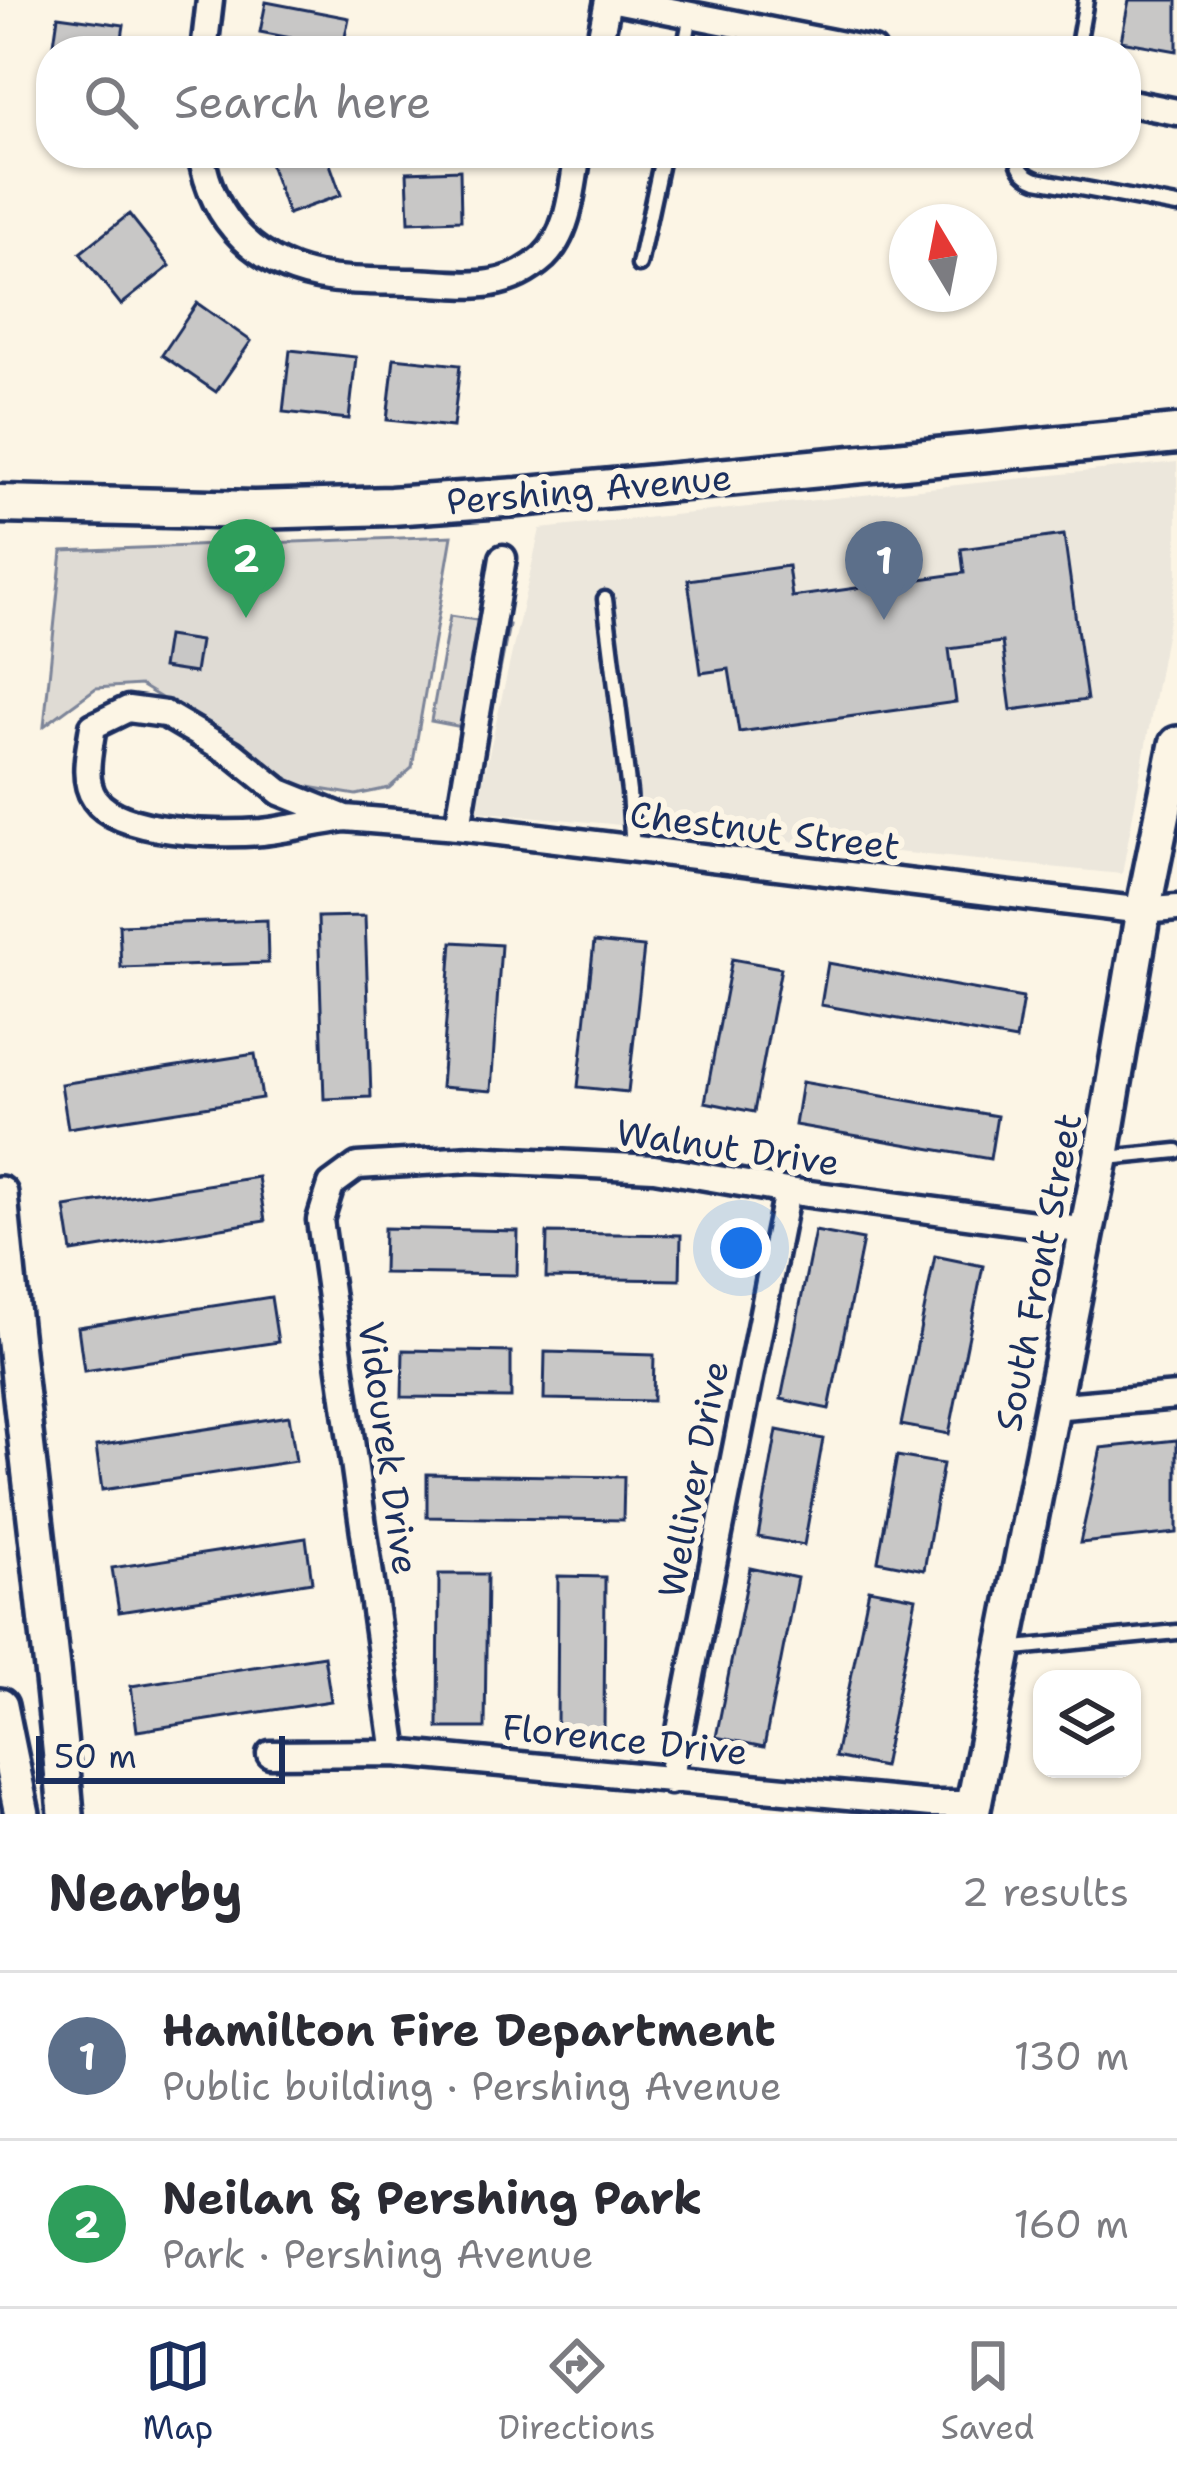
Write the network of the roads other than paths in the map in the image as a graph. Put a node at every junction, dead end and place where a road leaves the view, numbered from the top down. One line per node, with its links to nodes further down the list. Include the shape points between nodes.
1 (211, 0): 5 (street)
2 (612, 0): 4 (street); 6 (street)
3 (1086, 0): 9 (lane)
4 (692, 15): 7 (lane); 8 (street)
5 (206, 36)
6 (602, 36)
7 (687, 36)
8 (798, 36)
9 (1080, 36)
10 (1141, 105): 11 (street)
11 (1177, 112)
12 (204, 168): 13 (street, via 222,214 249,245 288,269 331,279 494,285 547,254 565,223)
13 (575, 168)
14 (660, 168): 17 (lane)
15 (1020, 168): 16 (lane, via 1036,180)
16 (1177, 206)
17 (639, 265)
18 (1177, 434): 19 (main road, Pershing Avenue, via 391,506)
19 (0, 504)
20 (503, 558): 24 (street)
21 (604, 599): 25 (lane)
22 (1177, 744): 26 (street, South Front Street)
23 (345, 818): 23 (street, Chestnut Street, via 213,833 121,820 95,799 87,776 93,726 128,709 165,714 280,792); 24 (street, Chestnut Street)
24 (458, 827): 25 (street, Chestnut Street)
25 (633, 850): 26 (street, Chestnut Street)
26 (1160, 910): 28 (street, South Front Street)
27 (1177, 1151): 28 (lane)
28 (1101, 1159): 32 (street, South Front Street)
29 (357, 1166): 30 (street, Walnut Drive, via 472,1159 654,1168); 39 (street, Vidourek Drive, via 331,1185 320,1220)
30 (787, 1191): 32 (street, Walnut Drive); 40 (street, Welliver Drive)
31 (0, 1194): 43 (street)
32 (1087, 1231): 34 (street, South Front Street)
33 (1177, 1396): 34 (street)
34 (1052, 1407): 36 (street, South Front Street)
35 (1177, 1632): 36 (lane)
36 (1005, 1649): 41 (street, South Front Street)
37 (0, 1706): 42 (street)
38 (270, 1754): 39 (street, Florence Drive)
39 (395, 1754): 40 (street, Florence Drive)
40 (670, 1781): 41 (street, Florence Drive)
41 (973, 1809)
42 (22, 1814)
43 (66, 1814)

